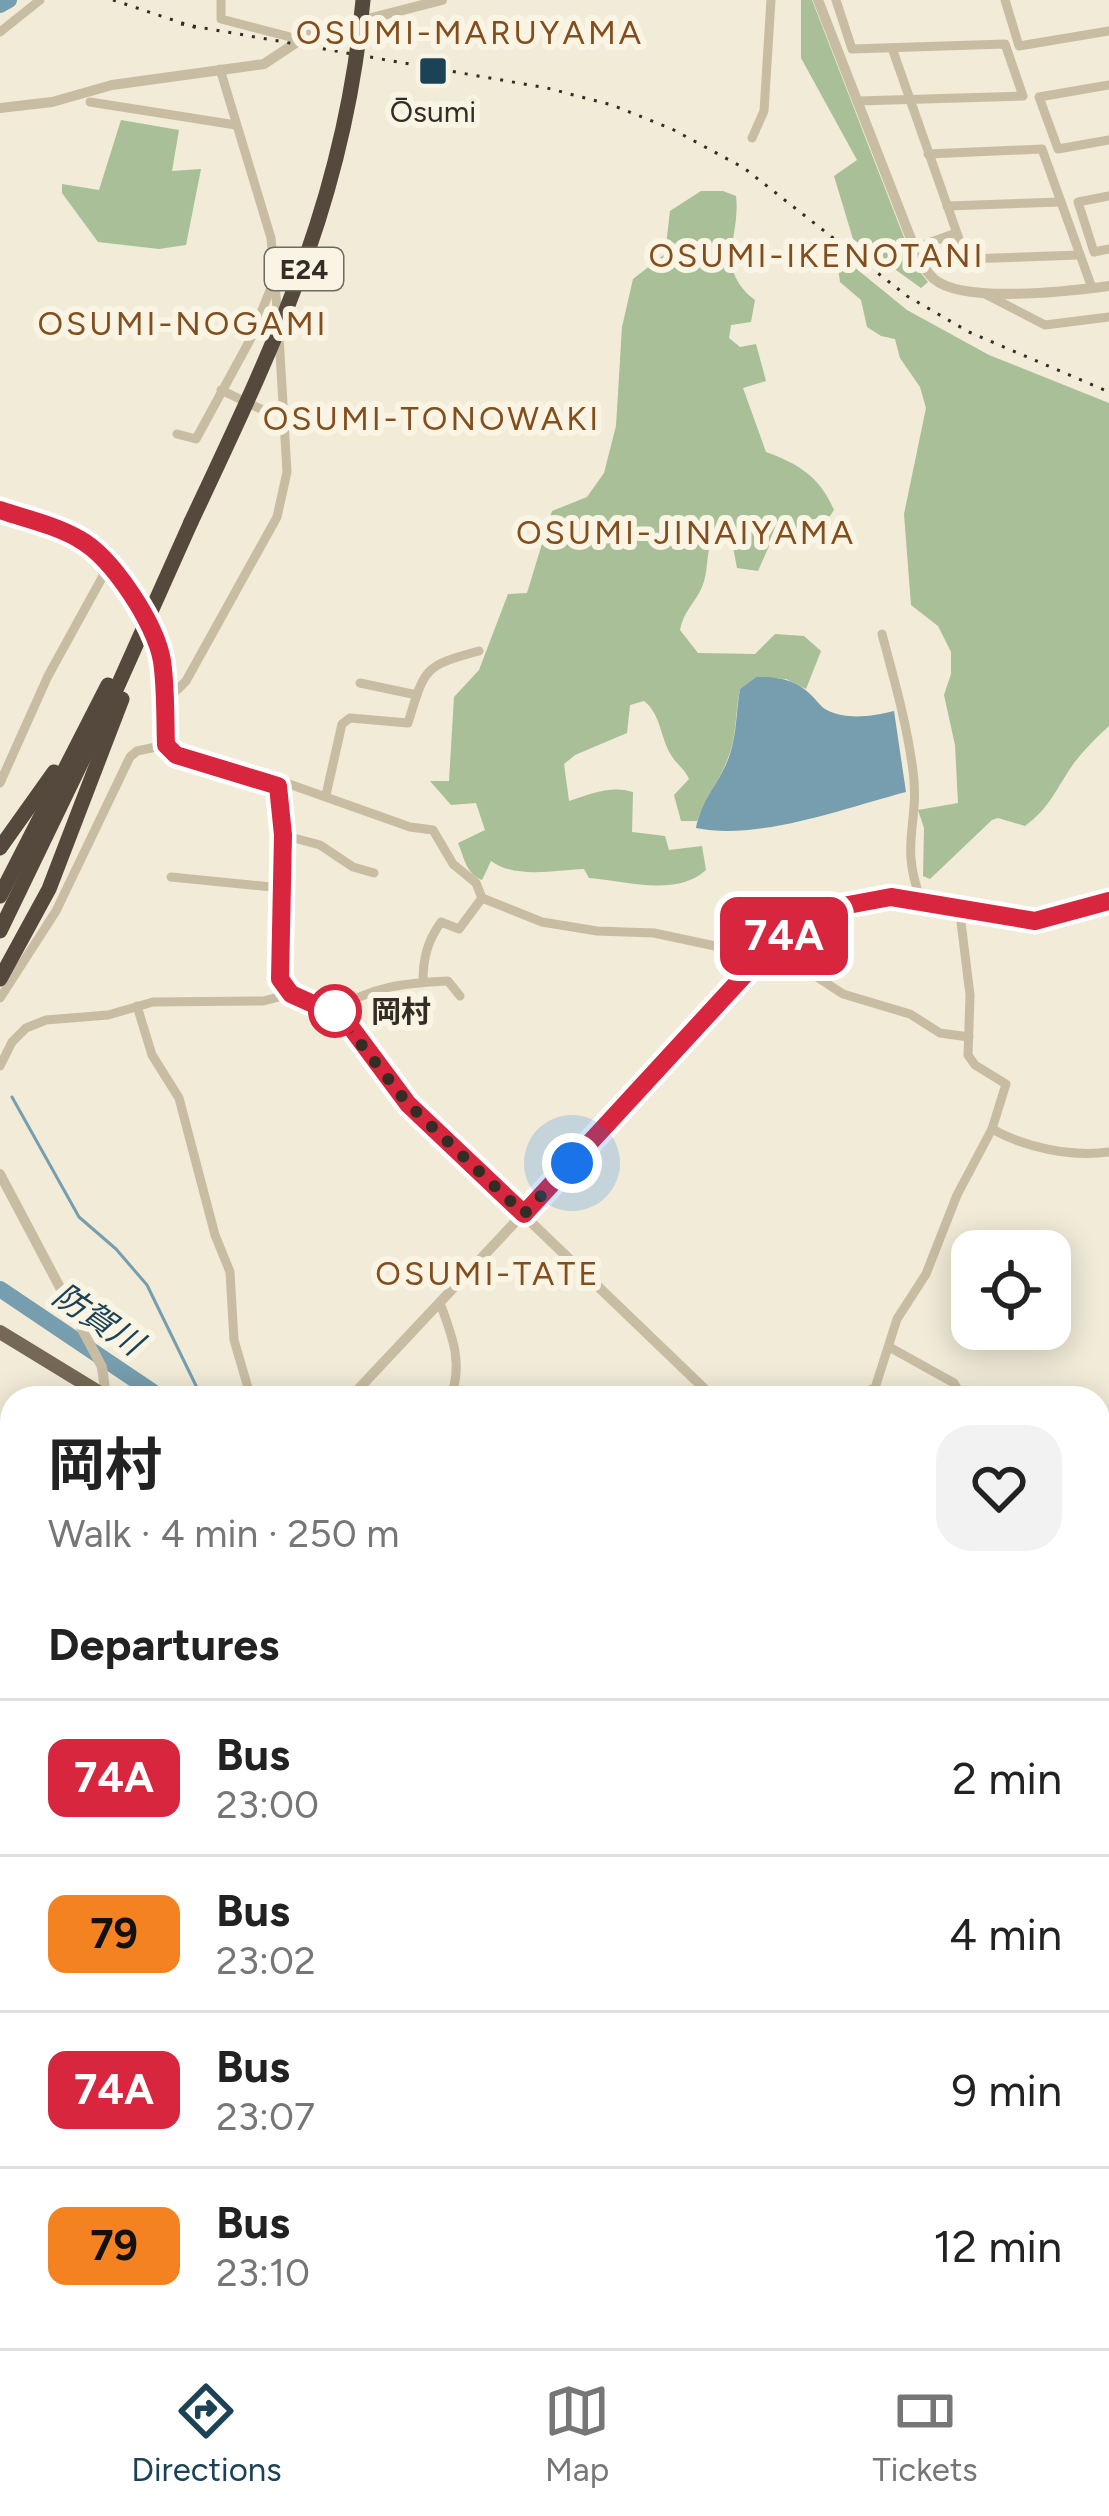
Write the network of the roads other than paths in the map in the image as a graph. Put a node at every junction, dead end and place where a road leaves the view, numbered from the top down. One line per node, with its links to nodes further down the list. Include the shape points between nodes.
1 (40, 0): 9 (street)
2 (220, 0): 11 (street, via 221,19)
3 (363, 0): 39 (highway, E24, bridge, via 350,106 320,224)
4 (442, 0): 11 (street)
5 (771, 0): 20 (street, via 764,111)
6 (818, 0): 16 (street)
7 (836, 0): 12 (street, via 852,49)
8 (1005, 0): 10 (street, via 1019,46)
9 (0, 32)
10 (1109, 32)
11 (298, 39): 13 (street, via 264,64)
12 (892, 48): 15 (street); 15 (street, via 1005,44 1023,96)
13 (220, 69): 18 (street); 19 (street)
14 (1109, 85): 21 (street, via 1039,97 1058,149)
15 (908, 100): 16 (street); 22 (street)
16 (858, 101): 27 (street)
17 (90, 102): 19 (street)
18 (0, 107)
19 (236, 124): 30 (street)
20 (752, 138)
21 (1109, 140)
22 (928, 154): 24 (street, via 1042,149); 25 (street)
23 (1109, 196): 28 (street, via 1078,202 1094,252)
24 (1061, 202): 25 (street); 29 (street)
25 (947, 206): 26 (street)
26 (956, 233): 27 (street); 29 (street, via 966,259)
27 (914, 248): 33 (street, via 937,281)
28 (1109, 249)
29 (1079, 255): 32 (street)
30 (275, 278): 35 (street); 36 (street)
31 (1109, 286): 32 (street)
32 (1092, 288): 33 (street)
33 (982, 292): 34 (street, via 1045,325)
34 (1109, 317)
35 (221, 390): 36 (street, via 265,411); 37 (street, via 196,439)
36 (284, 410): 48 (street, via 287,472 277,517 187,681)
37 (177, 434)
38 (0, 511): 40 (street, via 80,539)
39 (191, 522): 41 (highway, E24); 47 (highway, E24)
40 (109, 565): 42 (street); 51 (street)
41 (170, 573): 64 (highway, E24); 66 (highway, via 49,889)
42 (125, 586)
43 (882, 634): 61 (street, via 914,776 908,848)
44 (156, 639): 48 (street)
45 (479, 651): 49 (street, via 434,663)
46 (360, 683): 49 (street)
47 (107, 686): 55 (highway); 59 (highway, E24)
48 (164, 691): 50 (street)
49 (417, 695): 53 (street, via 408,723 342,724)
50 (166, 745): 52 (street); 70 (street, via 130,757 37,945)
51 (0, 783)
52 (278, 786): 53 (street); 54 (street)
53 (326, 795): 60 (street, via 433,830)
54 (283, 835): 56 (street); 58 (street)
55 (0, 848)
56 (374, 873)
57 (171, 877): 58 (street)
58 (282, 888): 68 (street, via 280,979)
59 (0, 896)
60 (482, 898): 65 (street, via 542,922 654,933); 67 (street, via 459,929 438,925 423,959)
61 (922, 900): 62 (street, via 1035,921); 65 (street, via 832,908)
62 (1109, 901)
63 (961, 922): 73 (street)
64 (1, 928)
65 (762, 956): 73 (street, via 803,968 854,999 910,1014 940,1034); 78 (street)
66 (0, 979)
67 (424, 982): 69 (street, via 448,981); 72 (street, via 370,990)
68 (291, 994): 71 (street); 72 (street)
69 (460, 996)
70 (0, 998)
71 (137, 1006): 74 (street, via 26,1028); 84 (street, via 152,1055 179,1098 230,1271 234,1340)
72 (335, 1011): 78 (street, via 408,1104)
73 (969, 1037): 75 (street, via 975,1065 1006,1084)
74 (0, 1066)
75 (992, 1130): 76 (street, via 1083,1155); 81 (street, via 897,1319)
76 (1109, 1151)
77 (0, 1174): 83 (street, via 102,1366)
78 (524, 1214): 79 (street); 87 (street)
79 (440, 1303): 85 (street); 86 (street, via 455,1346)
80 (0, 1332): 82 (main road)
81 (891, 1348): 88 (street); 89 (street)
82 (89, 1386)
83 (105, 1386)
84 (247, 1386)
85 (361, 1386)
86 (453, 1386)
87 (702, 1386)
88 (880, 1386)
89 (956, 1386)

